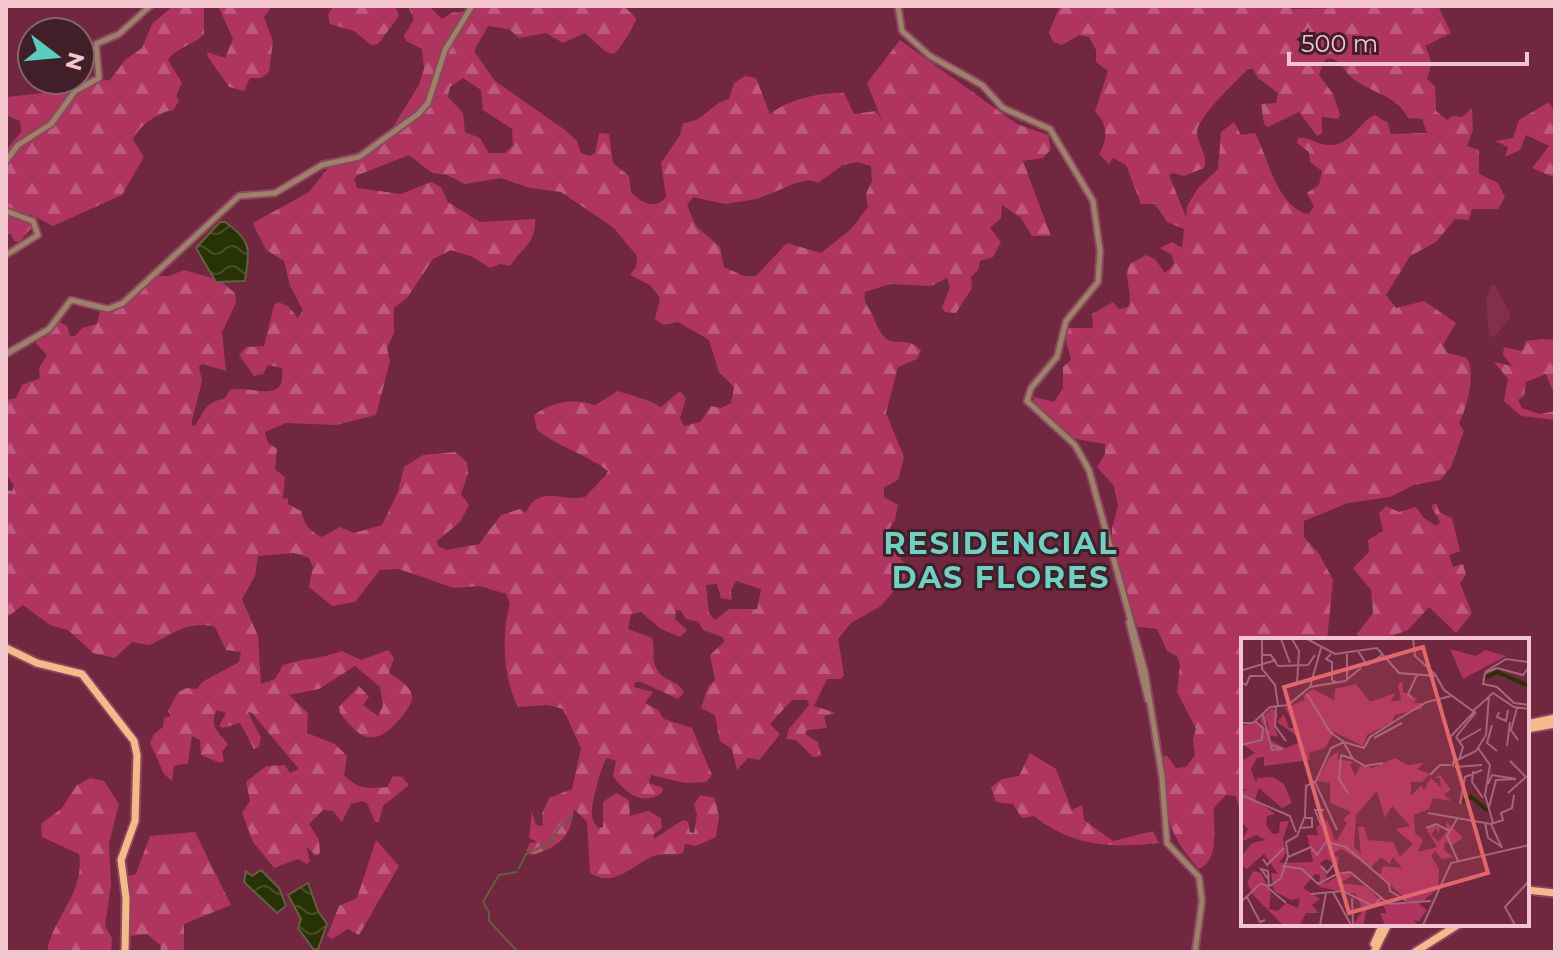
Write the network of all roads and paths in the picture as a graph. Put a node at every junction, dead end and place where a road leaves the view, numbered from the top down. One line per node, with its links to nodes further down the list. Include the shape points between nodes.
1 (150, 6): 4 (street, via 119,34 96,44 99,78 75,91 51,124 18,145)
2 (472, 6): 7 (street, via 445,50 426,106 373,148 359,157 322,165 275,193 239,196 116,308 71,300 49,329)
3 (898, 6): 18 (street, via 902,31 930,56 982,85 1003,108 1050,129 1093,201 1098,282 1069,317 1052,368 1031,388 1027,401 1085,460 1148,700 1167,843 1201,884)
4 (6, 161)
5 (6, 211): 6 (street, via 33,221 38,235)
6 (6, 255)
7 (6, 354)
8 (6, 648): 17 (main road, via 37,663 82,674 134,741 135,821 121,860)
9 (1555, 718): 11 (main road)
10 (1555, 724): 12 (main road)
11 (1529, 725)
12 (1529, 726)
13 (1529, 890): 14 (main road)
14 (1555, 893)
15 (1385, 926): 19 (main road)
16 (1456, 926): 20 (main road)
17 (125, 952)
18 (1195, 952)
19 (1372, 952)
20 (1415, 952)

